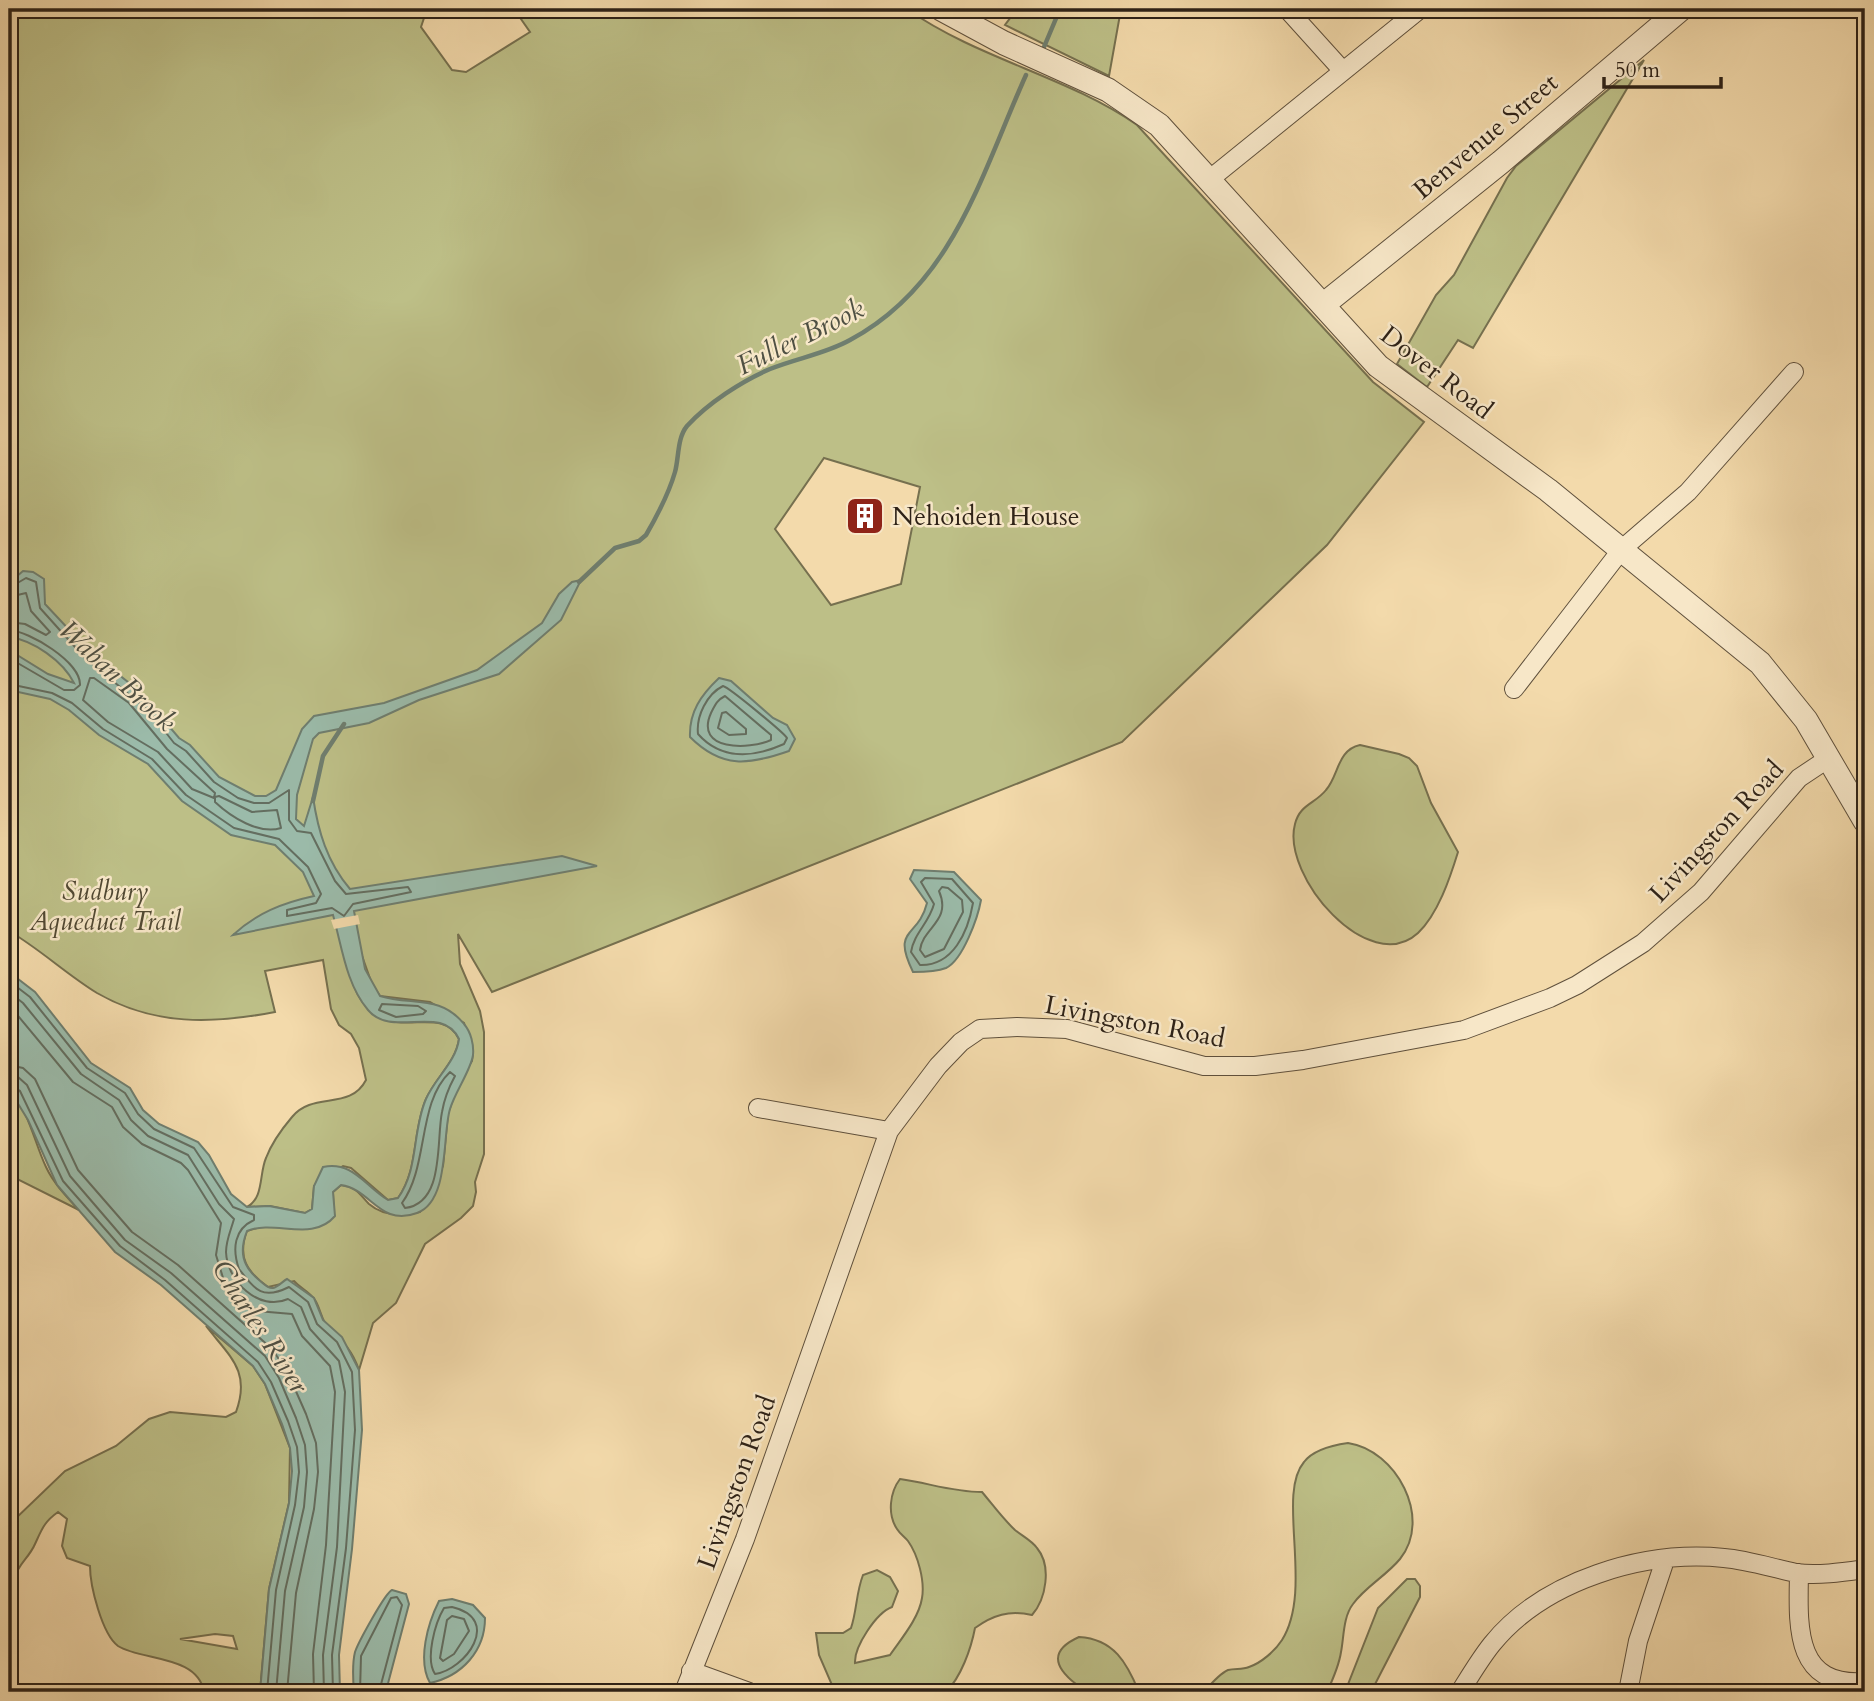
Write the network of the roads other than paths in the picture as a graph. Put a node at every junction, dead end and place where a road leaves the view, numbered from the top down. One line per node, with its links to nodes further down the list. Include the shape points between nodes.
1 (941, 9): 6 (street, Dover Road, via 1129,102 1159,125)
2 (1287, 9): 5 (street)
3 (1420, 9): 5 (street)
4 (1681, 9): 7 (street, Benvenue Street)
5 (1343, 71): 6 (street)
6 (1210, 179): 7 (street, Dover Road)
7 (1323, 305): 9 (street, Dover Road, via 1392,378)
8 (1794, 372): 9 (street, via 1688,492)
9 (1622, 549): 10 (street); 11 (street, Dover Road, via 1760,663 1796,706)
10 (1514, 689)
11 (1829, 758): 12 (street, Dover Road); 14 (street, Livingston Road, via 1799,778 1675,918 1577,985 1520,1010 1464,1030 1255,1066 1204,1066 1067,1029 980,1029 938,1066)
12 (1865, 821)
13 (758, 1108): 14 (street)
14 (889, 1131): 18 (street, Livingston Road, via 745,1539)
15 (1665, 1560): 17 (street, via 1711,1557); 22 (street, via 1605,1571 1552,1596 1501,1635); 23 (street, via 1641,1630)
16 (1865, 1569): 17 (street)
17 (1800, 1573): 19 (street, via 1798,1611 1807,1655 1815,1669 1839,1681)
18 (691, 1671): 20 (street, Livingston Road); 21 (street)
19 (1865, 1682)
20 (684, 1692)
21 (749, 1692)
22 (1460, 1692)
23 (1628, 1692)

